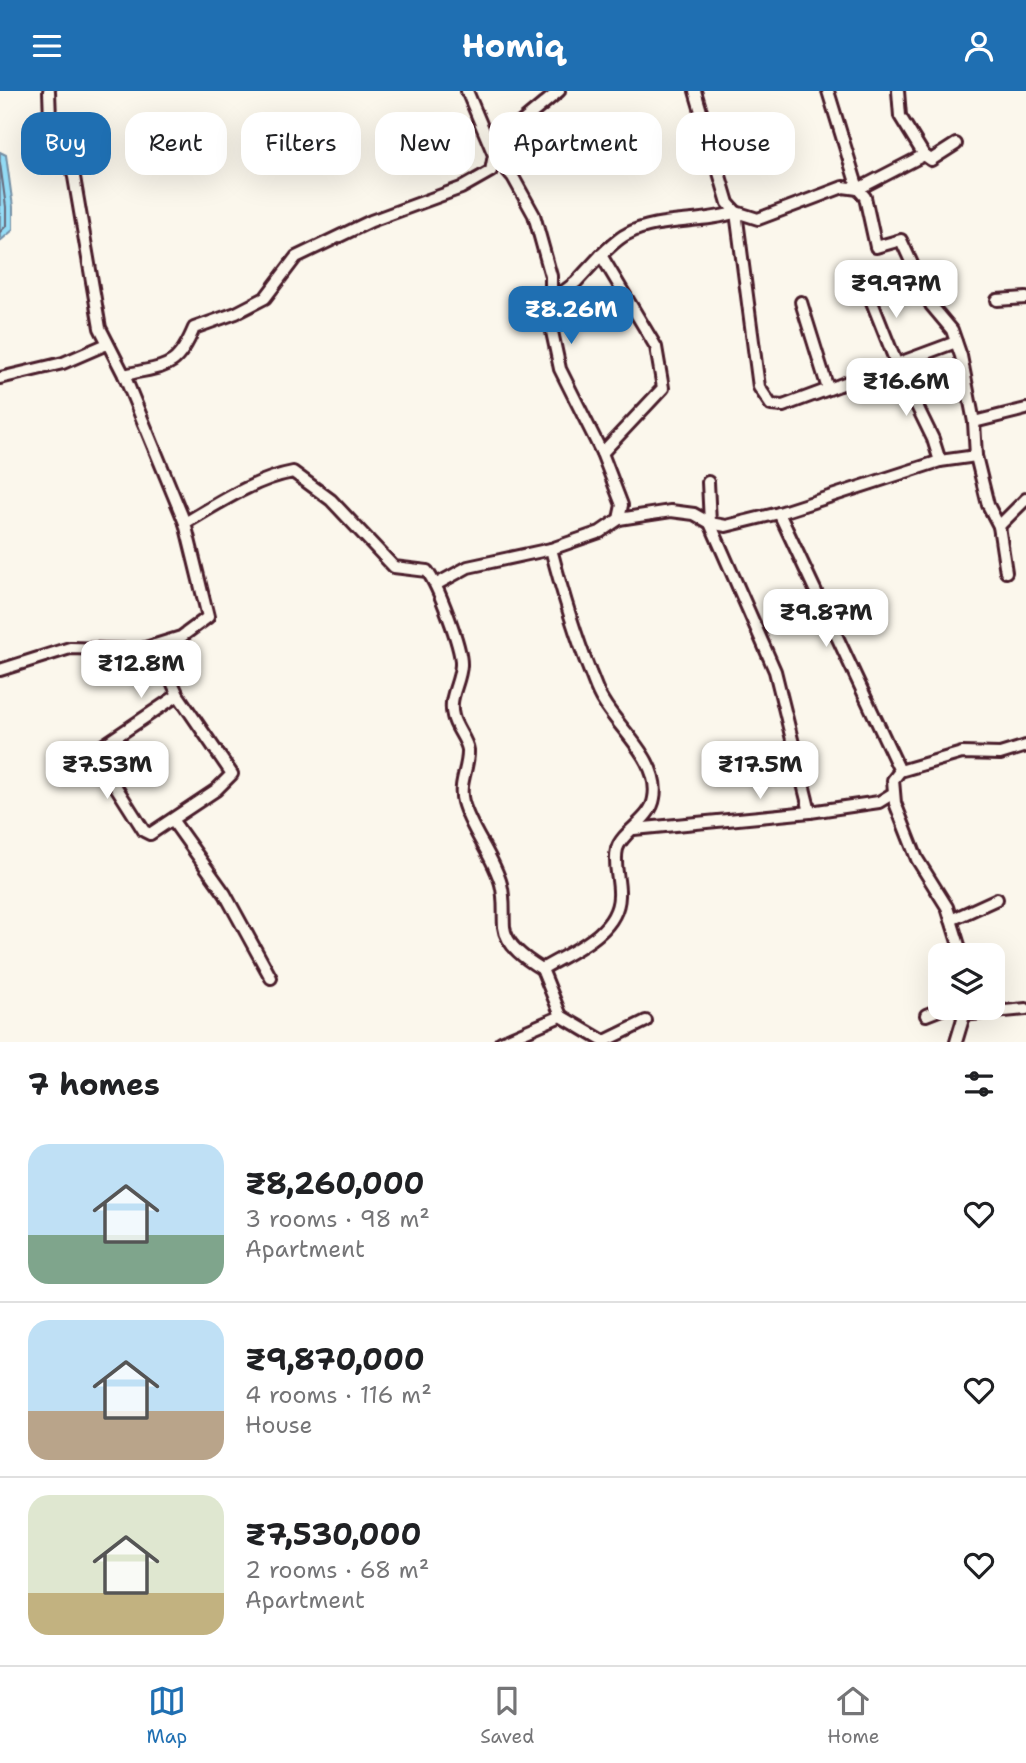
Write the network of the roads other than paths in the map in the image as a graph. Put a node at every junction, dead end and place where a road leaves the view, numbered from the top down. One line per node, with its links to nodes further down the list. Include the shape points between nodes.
1 (49, 91): 22 (street, via 50,119 68,153 100,328)
2 (467, 91): 8 (street)
3 (559, 91): 7 (street)
4 (695, 91): 14 (street, via 728,203)
5 (828, 91): 13 (street)
6 (898, 91): 10 (street, via 900,116)
7 (533, 112)
8 (489, 143)
9 (956, 144): 10 (street, via 931,160)
10 (924, 155): 13 (street)
11 (489, 172): 24 (street, via 296,257 265,298 194,328 180,357)
12 (511, 175): 19 (street, via 534,215 551,276)
13 (859, 189): 14 (street, via 843,187 758,219); 21 (street, via 865,197 876,247 901,240 931,305)
14 (736, 212): 15 (street, via 627,233); 26 (street, via 760,387 771,405 783,407)
15 (601, 255): 19 (street); 29 (street, via 656,347 663,388)
16 (866, 287): 23 (street)
17 (1026, 298): 18 (street)
18 (997, 300)
19 (551, 301): 29 (street, via 559,369)
20 (801, 302): 26 (street)
21 (956, 342): 23 (street); 28 (street)
22 (107, 344): 24 (street); 25 (street, via 63,363)
23 (897, 365): 26 (street); 31 (street)
24 (124, 376): 36 (street)
25 (0, 378)
26 (828, 389)
27 (1026, 409): 28 (street)
28 (974, 422): 30 (street)
29 (602, 453): 35 (street, via 622,505)
30 (976, 456): 31 (street); 38 (street, via 988,505)
31 (940, 461): 34 (street)
32 (708, 482): 37 (street)
33 (1026, 499): 38 (street)
34 (779, 513): 37 (street, via 726,526); 46 (street)
35 (619, 519): 37 (street, via 671,510); 39 (street, via 600,532)
36 (185, 523): 41 (street, via 235,494 293,471 331,501 394,567 428,571); 42 (street, via 208,617 181,636)
37 (710, 523): 48 (street, via 775,671)
38 (999, 526): 40 (street)
39 (551, 549): 41 (street, via 468,567); 50 (street, via 577,640 602,701 632,740 655,782 654,800)
40 (1006, 572)
41 (437, 584): 54 (street, via 462,661 451,699 453,716 468,747 461,780 463,801 501,884 504,929 525,959)
42 (155, 645): 43 (street, via 139,650 70,648); 44 (street)
43 (0, 670)
44 (178, 695): 49 (street, via 232,774); 49 (street, via 97,749 97,757 144,831 150,834)
45 (1026, 746): 46 (street, via 1000,754 962,753)
46 (900, 771): 47 (street)
47 (892, 794): 48 (street, via 879,802); 52 (street, via 917,859)
48 (810, 812): 50 (street)
49 (173, 821): 55 (street, via 225,894)
50 (634, 829): 54 (street, via 618,846 617,914 606,929)
51 (997, 899): 52 (street)
52 (951, 920): 53 (street)
53 (958, 943)
54 (541, 969): 58 (street)
55 (271, 978)
56 (1026, 1009): 57 (street)
57 (1005, 1010)
58 (561, 1016): 61 (street); 62 (street)
59 (963, 1020): 63 (street)
60 (646, 1021): 62 (street)
61 (501, 1042)
62 (605, 1042)
63 (956, 1042)

